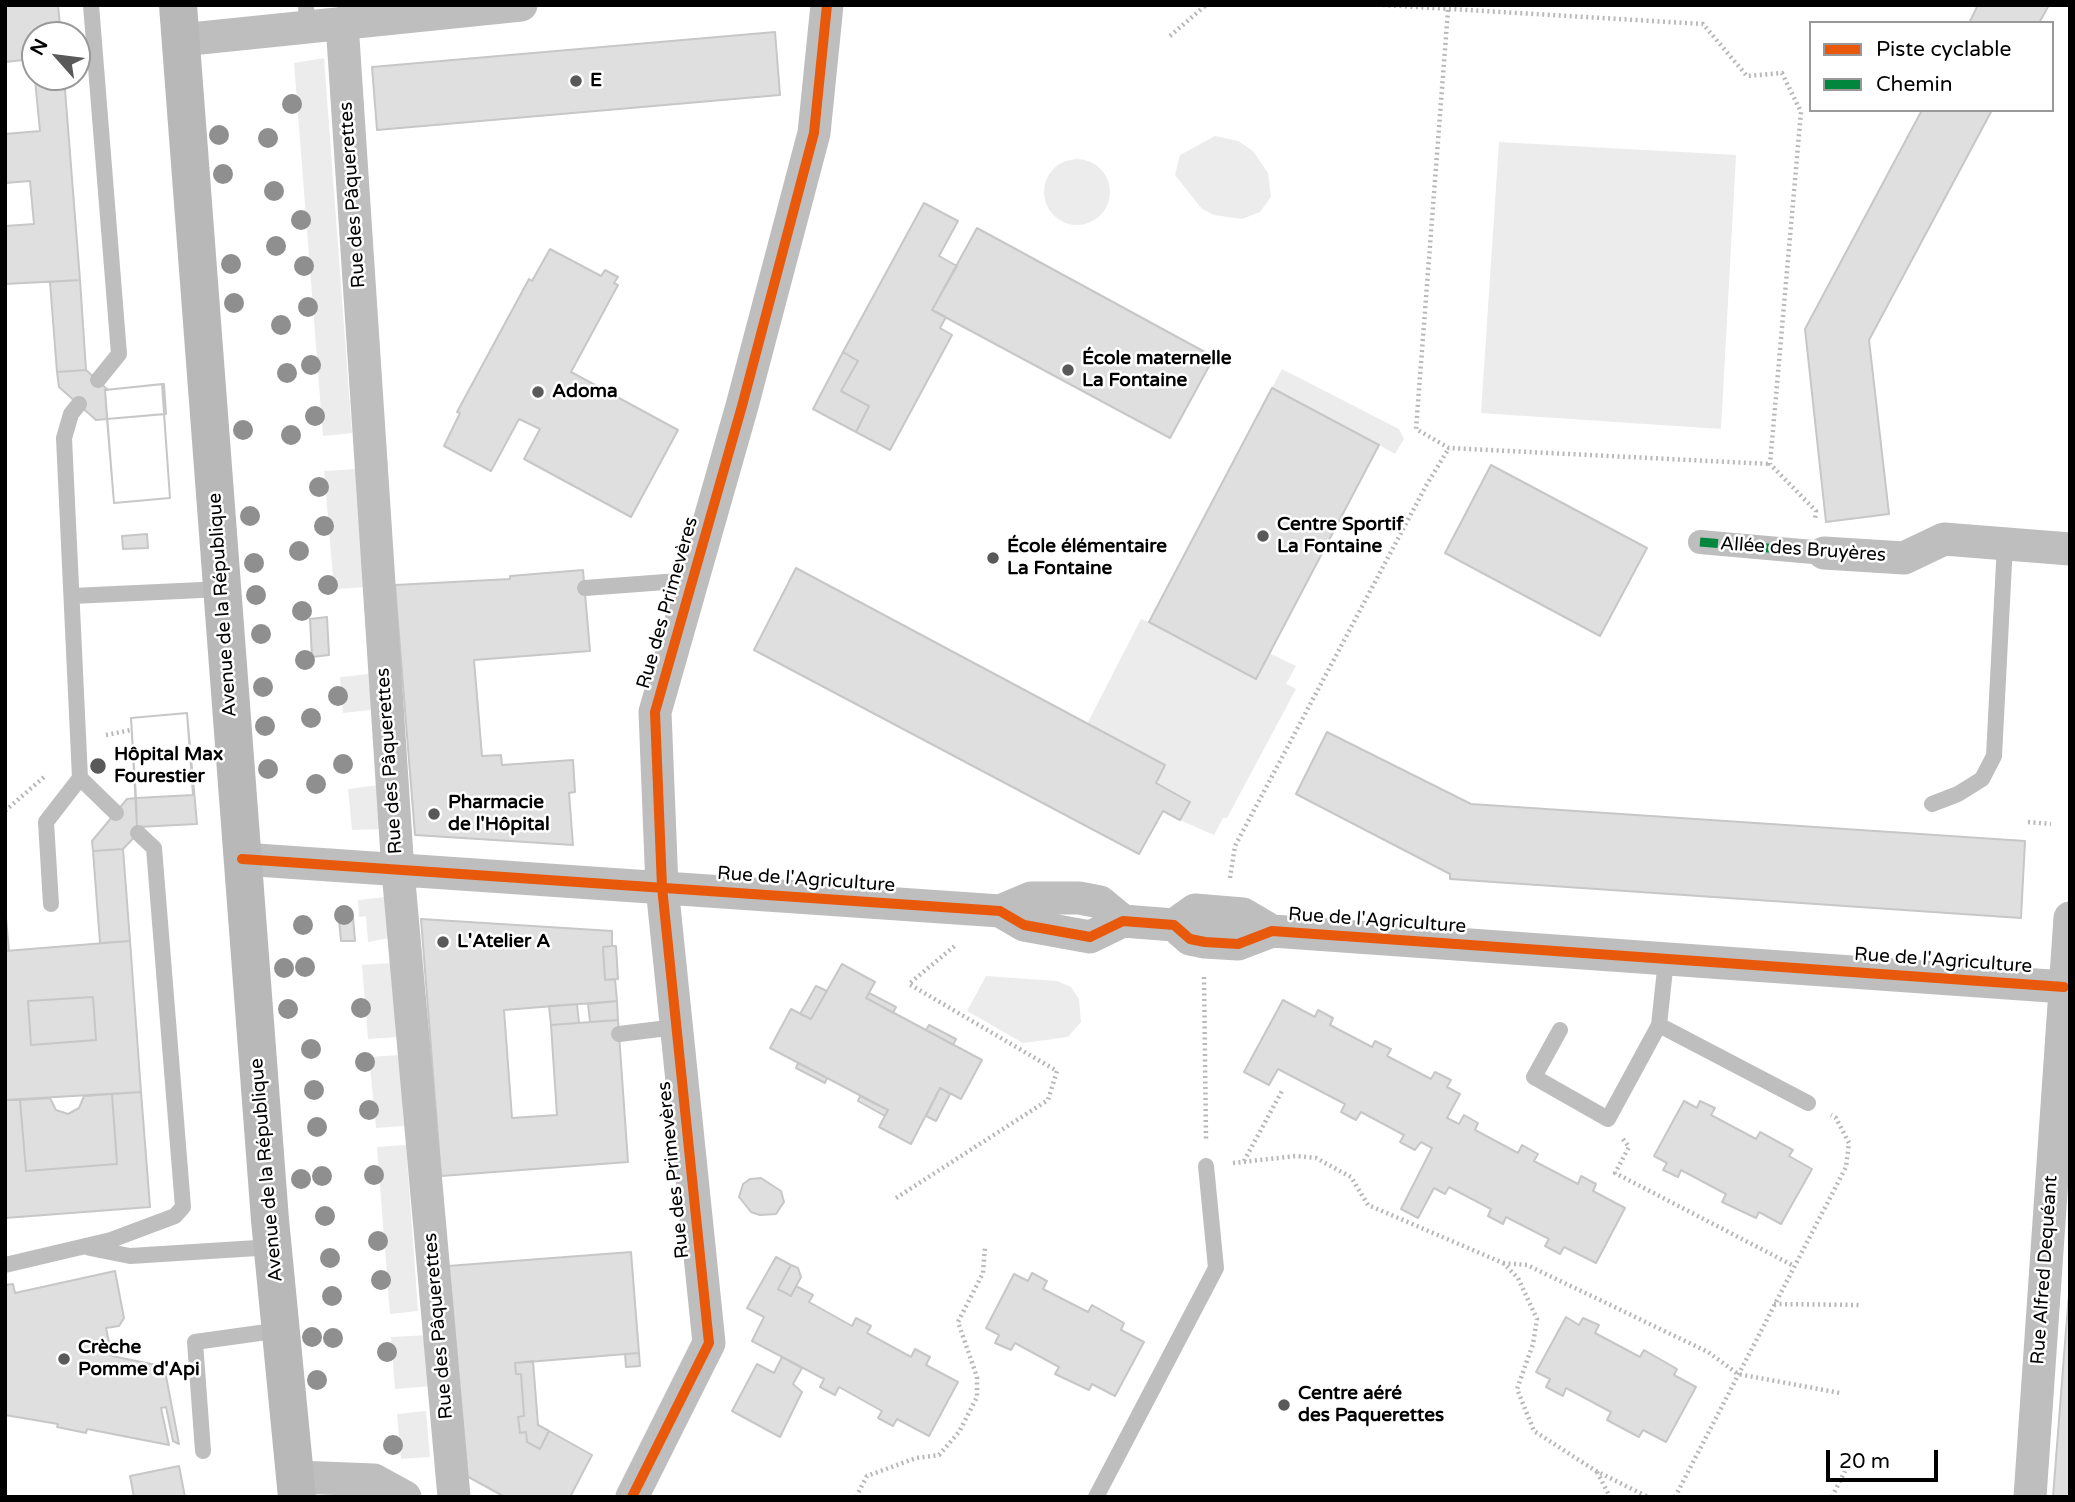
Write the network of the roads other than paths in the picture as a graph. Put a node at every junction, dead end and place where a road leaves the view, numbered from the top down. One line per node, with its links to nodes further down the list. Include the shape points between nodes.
1 (91, 5): 7 (lane, via 119,354)
2 (521, 5): 6 (street)
3 (827, 5): 13 (street, Rue des Primevères, via 814,134)
4 (306, 16): 5 (street); 6 (street)
5 (179, 23): 15 (main road, Avenue de la République)
6 (342, 23): 22 (street, Rue des Pâquerettes)
7 (98, 380)
8 (79, 404): 16 (lane, via 71,414 65,438)
9 (1700, 542): 12 (street, Allée des Bruyères)
10 (2006, 544): 11 (street, Allée des Bruyères); 12 (street, Allée des Bruyères, via 1944,539 1904,558); 18 (lane, via 1993,756 1982,779)
11 (2070, 550)
12 (1818, 553)
13 (692, 580): 14 (lane); 23 (street, Rue des Primevères, via 655,712)
14 (585, 588)
15 (223, 589): 16 (lane); 21 (main road, Avenue de la République)
16 (72, 596): 17 (lane)
17 (80, 778): 19 (lane); 24 (lane, via 46,822)
18 (1932, 804)
19 (116, 813)
20 (138, 833): 34 (lane, via 154,848 183,1207 165,1221)
21 (242, 859): 22 (street, Rue de l'Agriculture); 35 (main road, Avenue de la République)
22 (398, 871): 23 (street, Rue de l'Agriculture); 41 (street, Rue des Pâquerettes)
23 (662, 887): 26 (street, Rue de l'Agriculture, via 1000,911 1024,925 1090,936 1123,921 1174,925 1195,910 1243,914 1272,932); 29 (street, Rue des Primevères)
24 (51, 904)
25 (2070, 918): 27 (street, Rue Alfred Dequéant)
26 (1666, 960): 27 (street, Rue de l'Agriculture); 28 (lane)
27 (2064, 987): 44 (street, Rue Alfred Dequéant)
28 (1659, 1025): 30 (lane, via 1608,1119 1534,1077); 32 (lane)
29 (676, 1027): 31 (lane); 42 (street, Rue des Primevères, via 709,1343)
30 (1560, 1030)
31 (619, 1034)
32 (1808, 1103)
33 (1206, 1166): 43 (lane, via 1216,1268)
34 (88, 1247): 35 (lane, via 130,1256); 36 (lane)
35 (273, 1247): 37 (main road, Avenue de la République)
36 (5, 1265)
37 (281, 1330): 38 (lane, via 195,1342); 39 (main road, Avenue de la République)
38 (203, 1451)
39 (296, 1487): 40 (street, via 374,1480)
40 (405, 1497)
41 (454, 1497)
42 (632, 1497)
43 (1096, 1497)
44 (2030, 1497)

